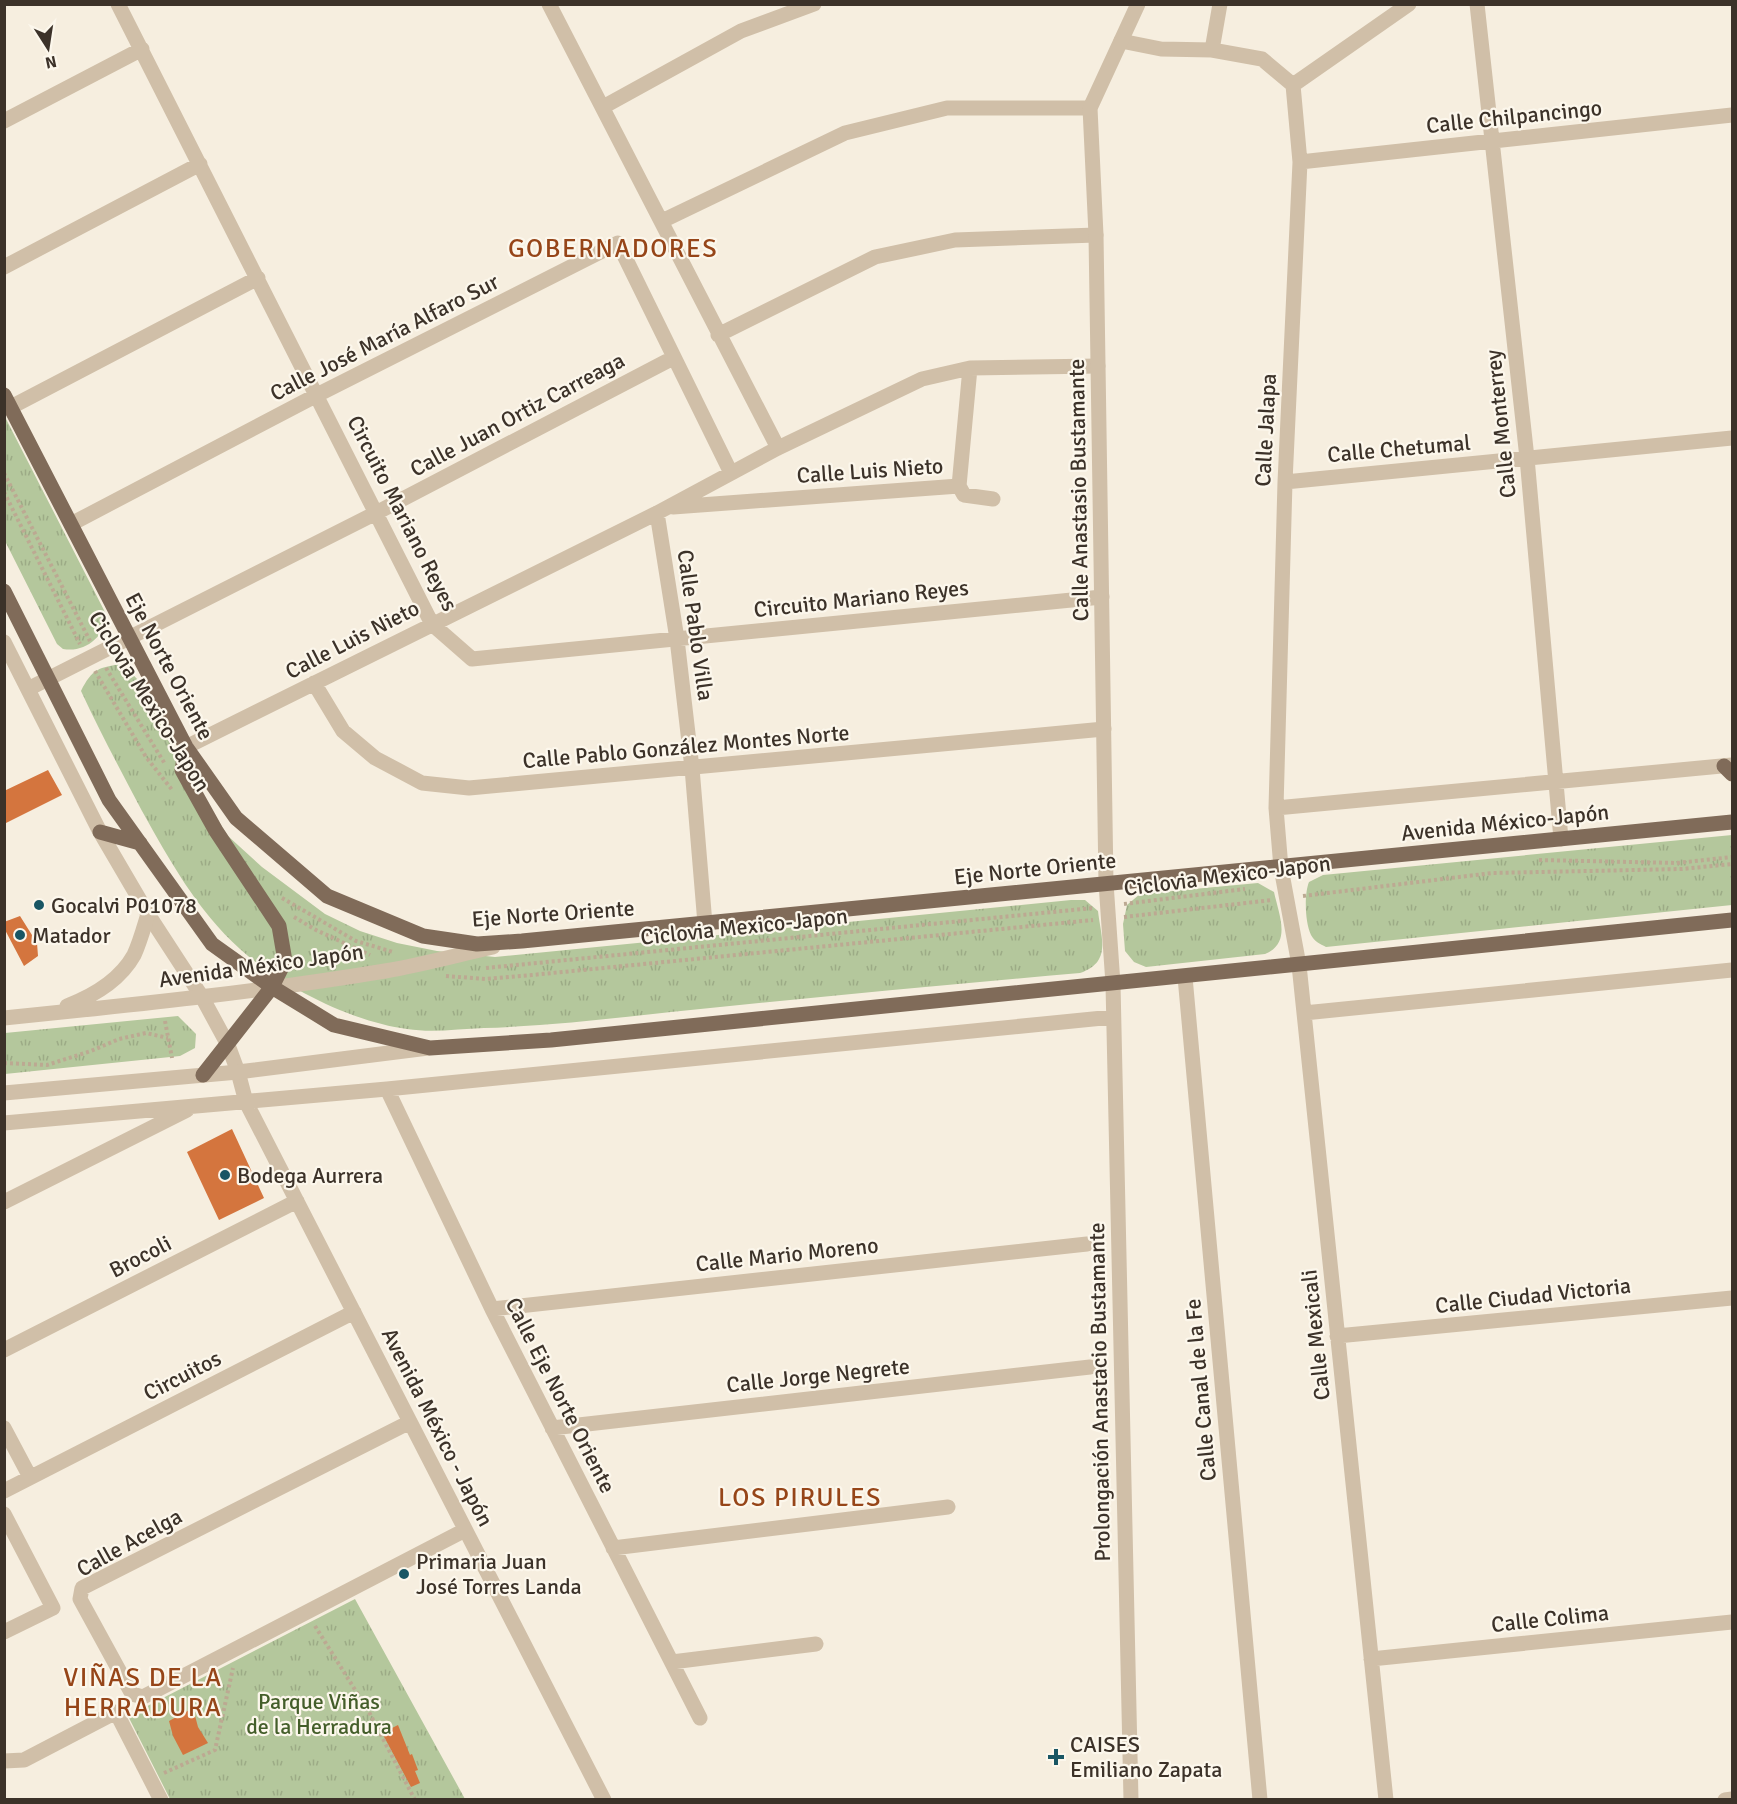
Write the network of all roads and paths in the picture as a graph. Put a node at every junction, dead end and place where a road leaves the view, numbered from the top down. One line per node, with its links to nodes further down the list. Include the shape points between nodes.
1 (118, 4): 9 (street, Circuito Mariano Reyes)
2 (549, 4): 12 (street)
3 (814, 4): 12 (street, via 741,31)
4 (1138, 4): 8 (street, Calle Anastasio Bustamante)
5 (1220, 4): 10 (street)
6 (1409, 4): 11 (street)
7 (1477, 4): 16 (street, Calle Monterrey)
8 (1121, 41): 10 (street, via 1161,50); 13 (street, Calle Anastasio Bustamante)
9 (142, 49): 15 (street); 18 (street, Circuito Mariano Reyes)
10 (1212, 50): 11 (street, via 1262,59)
11 (1293, 85): 17 (street, Calle Jalapa)
12 (603, 107): 19 (street)
13 (1090, 108): 19 (street, via 947,108 845,133); 20 (street, Calle Anastasio Bustamante)
14 (1732, 115): 16 (street, Calle Chilpancingo)
15 (4, 121)
16 (1492, 141): 17 (street, Calle Chilpancingo); 31 (street, Calle Monterrey)
17 (1300, 162): 34 (street, Calle Jalapa)
18 (200, 164): 21 (street); 22 (street, Circuito Mariano Reyes)
19 (662, 221): 23 (street)
20 (1096, 235): 23 (street, via 955,240 874,257); 25 (street, Calle Anastasio Bustamante)
21 (4, 267)
22 (258, 278): 27 (street, Circuito Mariano Reyes); 28 (street)
23 (718, 335): 30 (street)
24 (673, 358): 27 (street, Calle José María Alfaro Sur, via 618,243); 33 (street, Calle José María Alfaro Sur); 39 (street, Calle Juan Ortiz Carreaga)
25 (1098, 366): 26 (street, Calle Luis Nieto); 42 (street, Calle Anastasio Bustamante)
26 (970, 368): 30 (street, Calle Luis Nieto, via 922,379); 35 (street, Calle Luis Nieto)
27 (317, 395): 39 (street, Circuito Mariano Reyes); 40 (street, Calle José María Alfaro Sur)
28 (8, 401): 40 (main road, Eje Norte Oriente)
29 (1732, 438): 31 (street, Calle Chetumal)
30 (778, 448): 33 (street, Calle Luis Nieto)
31 (1527, 458): 34 (street, Calle Chetumal); 56 (street, Calle Monterrey)
32 (4, 473): 47 (path, Ciclovia Mexico-Japon)
33 (731, 473): 38 (street, Calle Luis Nieto)
34 (1284, 482): 58 (street, Calle Jalapa)
35 (959, 486): 37 (street, via 964,495); 38 (street, Calle Luis Nieto)
36 (4, 492): 47 (path)
37 (993, 500)
38 (662, 510): 43 (street, Calle Luis Nieto); 45 (street, Calle Pablo Villa)
39 (376, 513): 43 (street, Circuito Mariano Reyes); 44 (street, Calle Juan Ortiz Carreaga)
40 (71, 524): 44 (main road, Eje Norte Oriente)
41 (6, 597): 48 (main road)
42 (1102, 597): 45 (street, Circuito Mariano Reyes); 51 (street, Calle Anastasio Bustamante)
43 (432, 624): 45 (street, Circuito Mariano Reyes, via 472,659); 49 (street, Calle Luis Nieto)
44 (130, 638): 47 (street, Calle Juan Ortiz Carreaga); 52 (main road, Eje Norte Oriente)
45 (677, 639): 54 (street, Calle Pablo Villa)
46 (4, 642): 50 (street, Avenida México - Japón)
47 (93, 657): 48 (street, Calle Juan Ortiz Carreaga); 53 (path, Ciclovia Mexico-Japon); 57 (path, via 146,757)
48 (49, 679): 50 (street, Calle Juan Ortiz Carreaga); 62 (main road, via 109,800)
49 (314, 683): 52 (street, Calle Luis Nieto); 54 (street, Calle Pablo González Montes Norte, via 343,730 375,758 422,783 469,788)
50 (28, 689): 60 (street, Avenida México - Japón)
51 (1104, 729): 54 (street, Calle Pablo González Montes Norte); 67 (street, Calle Anastasio Bustamante)
52 (186, 747): 76 (main road, Eje Norte Oriente, via 236,818 327,896 423,936 477,944); 85 (main road, via 182,770 216,831 279,926 285,961)
53 (167, 766)
54 (692, 768): 75 (street, Calle Pablo Villa)
55 (1730, 768): 56 (street)
56 (1556, 782): 58 (street); 61 (street, Calle Monterrey)
57 (176, 795)
58 (1276, 808): 66 (street, Calle Jalapa)
59 (1732, 822): 61 (main road, Avenida México-Japón)
60 (100, 832): 62 (main road); 73 (street, Avenida México - Japón)
61 (1561, 839): 66 (main road, Avenida México-Japón)
62 (140, 843): 85 (main road, via 212,944)
63 (1732, 857): 64 (path, via 1677,863)
64 (1537, 860)
65 (1732, 864): 70 (path, via 1682,869 1492,873)
66 (1281, 868): 67 (main road, Eje Norte Oriente); 70 (street, Calle Mexicali)
67 (1106, 883): 71 (street, Calle Anastasio Bustamante); 75 (main road, Eje Norte Oriente)
68 (1249, 889): 71 (path, Ciclovia Mexico-Japon)
69 (274, 893): 77 (path, via 356,941)
70 (1287, 898): 71 (path, via 1129,917); 79 (street, Calle Mexicali)
71 (1107, 912): 80 (path, Ciclovia Mexico-Japon); 82 (path, via 532,975 486,979); 84 (street, Calle Anastasio Bustamante)
72 (288, 913): 78 (path)
73 (148, 914): 86 (street, Avenida México - Japón); 88 (street, via 133,955 117,977 88,998)
74 (1732, 920): 79 (main road)
75 (705, 924): 76 (main road, Eje Norte Oriente)
76 (522, 941): 85 (street, Avenida México Japón, via 387,970)
77 (395, 953)
78 (373, 956)
79 (1299, 965): 83 (main road); 87 (street, Calle Mexicali)
80 (477, 969)
81 (1732, 970): 87 (street)
82 (436, 974)
83 (1185, 977): 84 (main road); 137 (street, Calle Canal de la Fe)
84 (1113, 984): 89 (street, Prolongación Anastacio Bustamante); 94 (main road, via 551,1040)
85 (272, 987): 86 (street, Avenida México Japón); 93 (main road); 94 (main road, via 334,1025)
86 (202, 997): 88 (street, Avenida México Japón); 93 (street, Avenida México - Japón)
87 (1304, 1013): 110 (street, Calle Mexicali)
88 (48, 1014): 90 (street, Avenida México Japón)
89 (1113, 1017): 99 (street); 136 (street, Prolongación Anastacio Bustamante)
90 (4, 1018)
91 (165, 1021): 92 (path)
92 (168, 1038): 95 (path); 96 (path, via 146,1033 47,1065)
93 (228, 1045): 97 (street, Avenida México - Japón); 98 (main road)
94 (430, 1048): 97 (street)
95 (172, 1058)
96 (4, 1063)
97 (238, 1072): 98 (street); 101 (street, Avenida México - Japón)
98 (203, 1075): 100 (street)
99 (387, 1089): 101 (street); 108 (street, Calle Eje Norte Oriente)
100 (4, 1093)
101 (246, 1102): 102 (street); 104 (street, Avenida México - Japón)
102 (194, 1106): 103 (street); 105 (street)
103 (4, 1123)
104 (297, 1201): 109 (street, Avenida México - Japón); 111 (street, Brocoli)
105 (4, 1202)
106 (1088, 1244): 108 (street, Calle Mario Moreno)
107 (1732, 1298): 110 (street, Calle Ciudad Victoria)
108 (492, 1309): 115 (street, Calle Eje Norte Oriente)
109 (354, 1312): 113 (street, Avenida México - Japón); 116 (street, Circuitos)
110 (1337, 1336): 127 (street, Calle Mexicali)
111 (4, 1350)
112 (1089, 1367): 115 (street, Calle Jorge Negrete)
113 (410, 1422): 120 (street, Avenida México - Japón); 126 (street, Calle Acelga, via 82,1588 80,1599 132,1694 143,1697)
114 (4, 1428): 116 (street)
115 (552, 1428): 121 (street, Calle Eje Norte Oriente)
116 (30, 1478): 117 (street, Circuitos)
117 (4, 1491)
118 (948, 1507): 121 (street)
119 (4, 1514): 124 (street, via 52,1608)
120 (465, 1530): 126 (street, Calle Acelga); 135 (street, Avenida México - Japón)
121 (613, 1548): 128 (street, Calle Eje Norte Oriente)
122 (312, 1621): 134 (path, via 369,1712)
123 (1732, 1622): 127 (street, Calle Colima)
124 (4, 1632)
125 (816, 1644): 128 (street)
126 (237, 1649): 131 (path, via 215,1750)
127 (1371, 1659): 138 (street, Calle Mexicali)
128 (672, 1662): 129 (street, Calle Eje Norte Oriente)
129 (700, 1719)
130 (4, 1761): 131 (street, via 24,1760 116,1712)
131 (150, 1779): 133 (street)
132 (1732, 1799): 139 (street)
133 (161, 1800)
134 (415, 1800)
135 (604, 1800)
136 (1131, 1800)
137 (1260, 1800)
138 (1386, 1800)
139 (1725, 1800)

